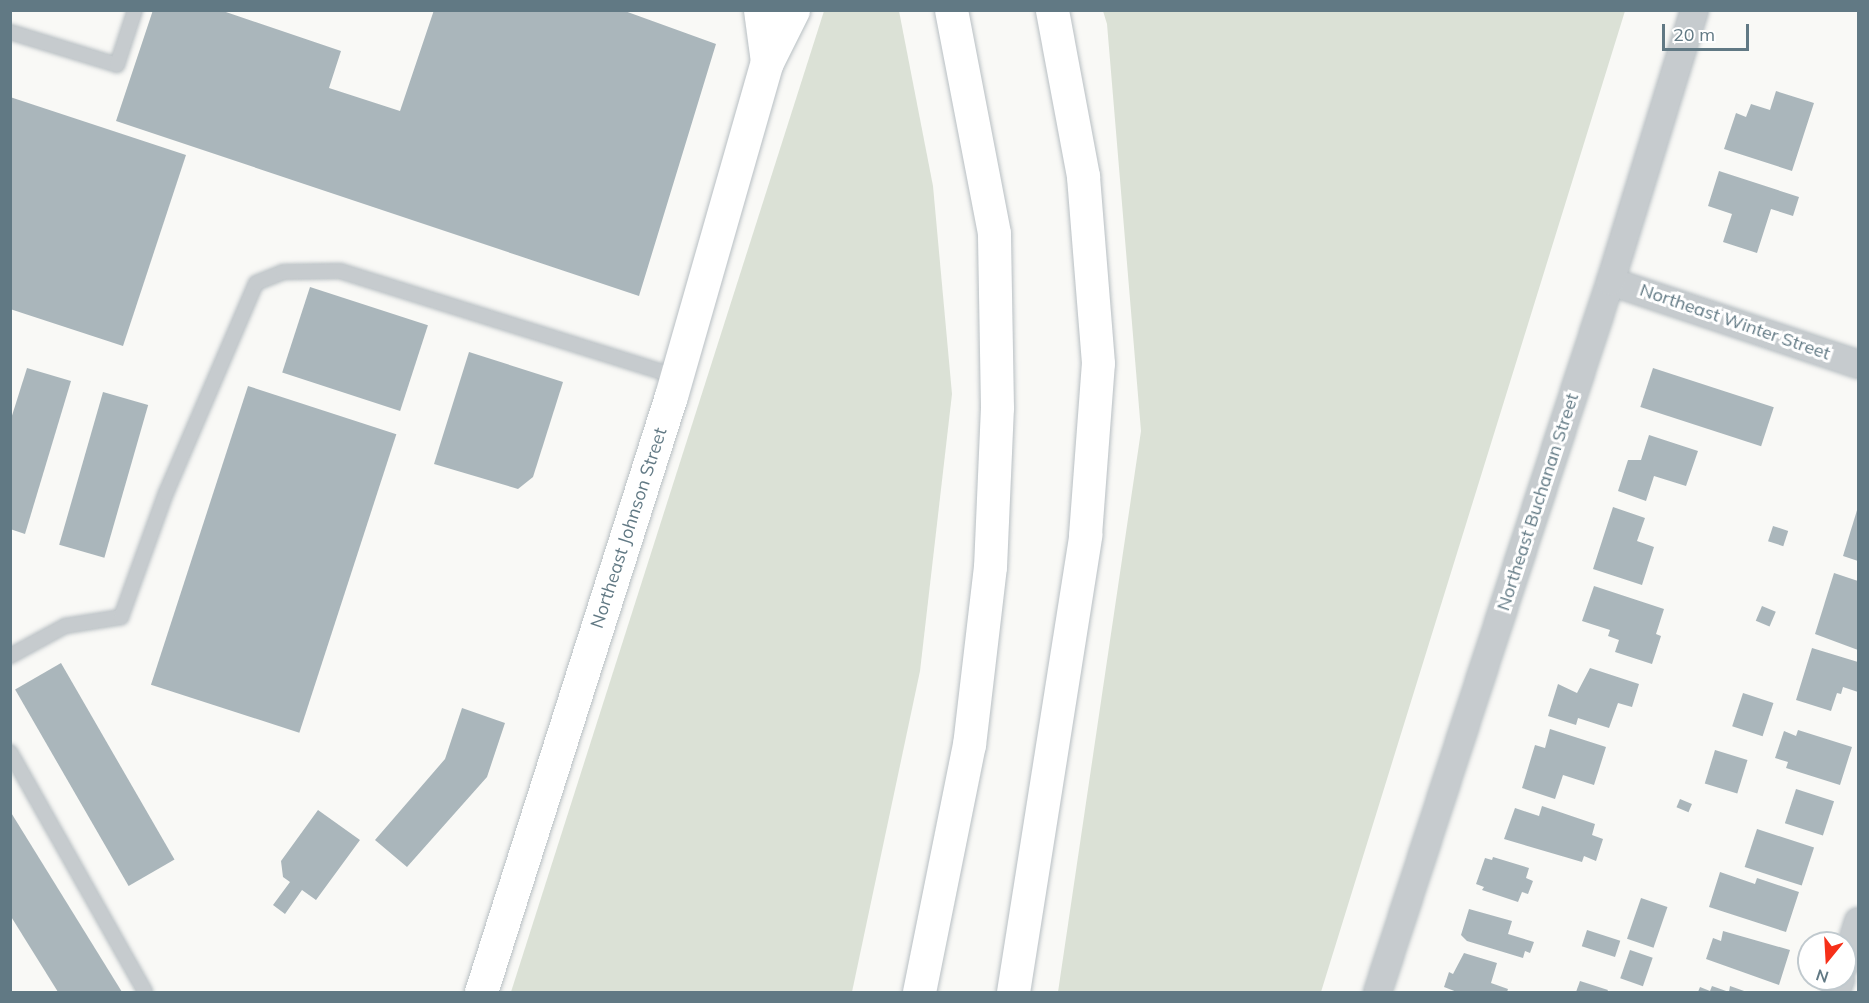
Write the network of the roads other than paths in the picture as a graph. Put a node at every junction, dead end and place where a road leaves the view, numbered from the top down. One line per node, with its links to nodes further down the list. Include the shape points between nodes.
1 (135, 10): 7 (lane, via 117,65)
2 (760, 10): 8 (main road, Northeast Johnson Street)
3 (793, 10): 8 (main road, Northeast Johnson Street)
4 (951, 10): 16 (main road, via 994,232 997,408 990,567 969,746)
5 (1052, 10): 17 (main road, via 1083,176 1098,363 1084,535)
6 (1694, 10): 9 (street, Northeast Buchanan Street)
7 (10, 32)
8 (767, 62): 11 (main road, Northeast Johnson Street)
9 (1611, 281): 10 (street, Northeast Winter Street); 18 (street, Northeast Buchanan Street)
10 (1858, 364)
11 (676, 376): 12 (lane, via 340,272 283,272 256,283 166,494 121,617 65,626); 15 (main road, Northeast Johnson Street)
12 (10, 656)
13 (10, 752): 14 (lane)
14 (145, 993)
15 (481, 993)
16 (919, 993)
17 (1013, 993)
18 (1377, 993)

